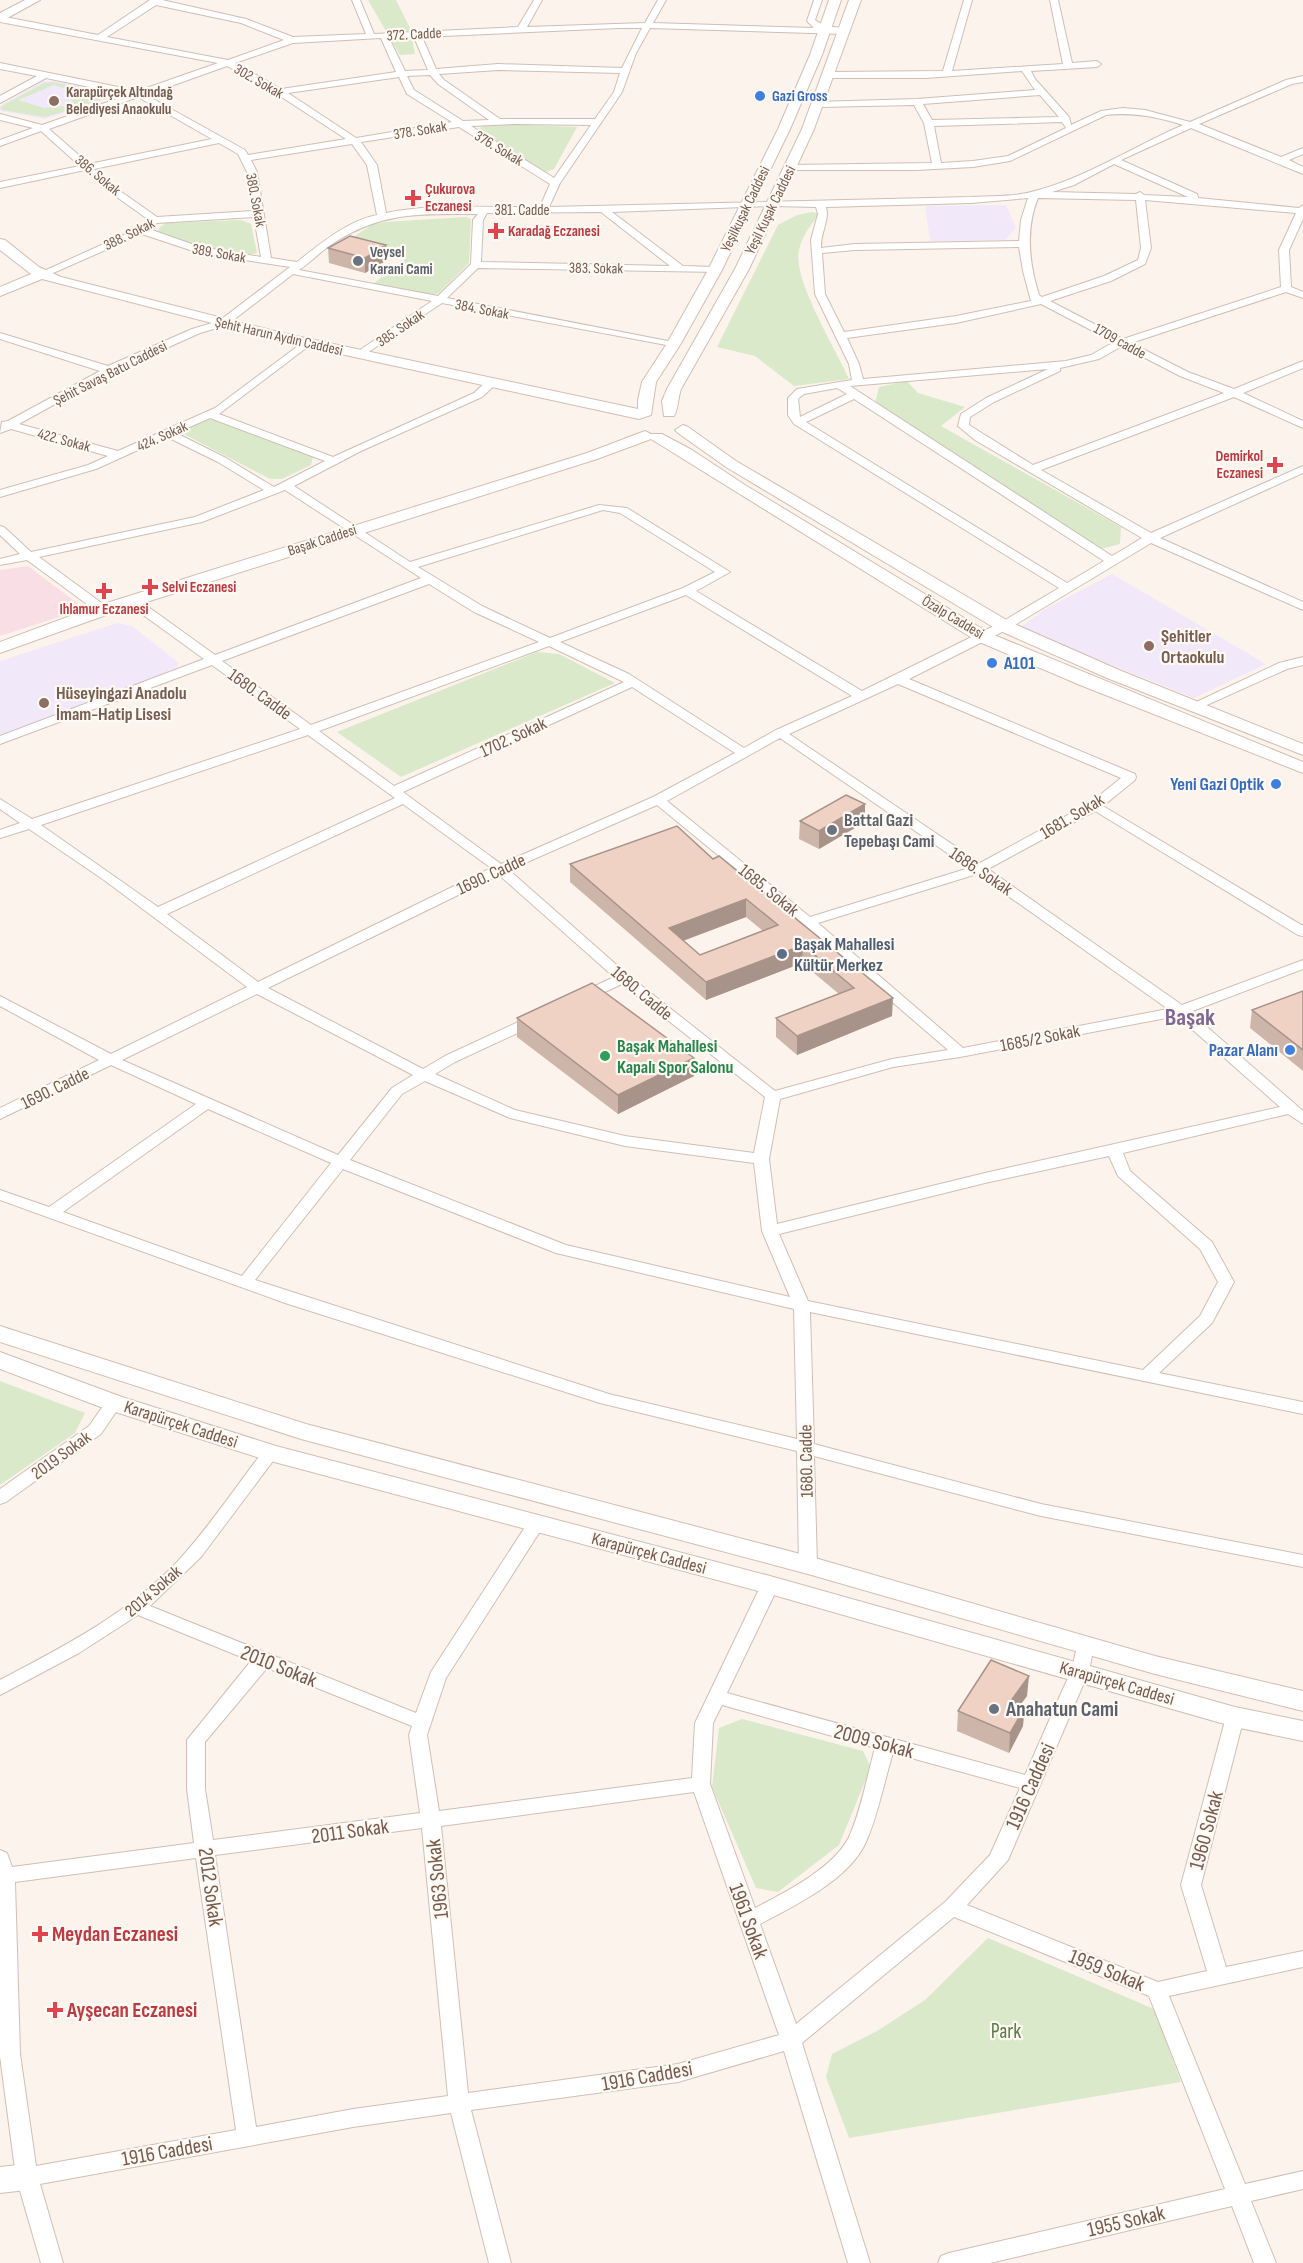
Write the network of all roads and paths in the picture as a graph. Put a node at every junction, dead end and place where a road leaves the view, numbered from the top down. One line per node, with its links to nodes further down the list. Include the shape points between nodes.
1 (34, 0): 11 (main road)
2 (356, 0): 17 (street)
3 (538, 0): 13 (street)
4 (663, 0): 12 (street)
5 (818, 0): 14 (street, via 811,21)
6 (836, 0): 14 (main road, Yeşilkuşak Caddesi)
7 (855, 0): 15 (main road, Yeşil Kuşak Caddesi)
8 (968, 0): 29 (street)
9 (1054, 0): 24 (street)
10 (155, 1): 19 (street); 20 (street, via 243,21)
11 (0, 19): 19 (street, 302. Sokak)
12 (648, 24): 13 (street, 372. Cadde); 14 (street, 372. Cadde); 26 (street)
13 (522, 28): 16 (street, 372. Cadde)
14 (823, 30): 15 (street, 372. Cadde); 64 (main road, Yeşilkuşak Caddesi, via 812,65)
15 (845, 31): 31 (main road, Yeşil Kuşak Caddesi)
16 (417, 34): 18 (street, 372. Cadde); 27 (street)
17 (371, 36): 18 (street, 372. Cadde); 20 (street, 372. Cadde)
18 (384, 36): 28 (street, 376. Sokak)
19 (99, 38): 21 (street, 302. Sokak)
20 (292, 40): 21 (street, 372. Cadde)
21 (226, 62): 33 (street, 302. Sokak); 35 (street, 372. Cadde)
22 (1097, 64): 24 (street)
23 (0, 66): 30 (street)
24 (1068, 66): 25 (street)
25 (1025, 68): 29 (street); 34 (street)
26 (625, 71): 27 (street, via 498,67); 41 (street, via 618,92)
27 (433, 72): 28 (street); 40 (street, via 441,82)
28 (402, 74): 33 (street); 43 (street, 376. Sokak, via 410,92)
29 (947, 74): 31 (street)
30 (45, 75): 35 (street); 36 (street)
31 (830, 75): 38 (main road, Yeşil Kuşak Caddesi)
32 (1303, 79): 45 (street)
33 (280, 92): 48 (street, 302. Sokak)
34 (1042, 92): 37 (street); 44 (street)
35 (138, 94): 46 (street, 372. Cadde); 47 (street, 380. Sokak)
36 (0, 100)
37 (917, 102): 38 (street); 42 (street)
38 (819, 104): 56 (main road, Yeşil Kuşak Caddesi)
39 (0, 117): 46 (street)
40 (498, 122): 41 (street, 378. Sokak); 43 (street, 378. Sokak)
41 (596, 122): 58 (street)
42 (929, 123): 44 (street); 54 (street)
43 (460, 124): 48 (street, 378. Sokak); 58 (street, 376. Sokak)
44 (1067, 125): 45 (street, via 1118,110 1148,113); 54 (street, via 1010,158)
45 (1192, 126): 52 (street); 53 (street)
46 (43, 128): 49 (street, 372. Cadde); 55 (street, 386. Sokak)
47 (219, 140): 51 (street, 380. Sokak, via 242,152); 55 (street)
48 (355, 141): 51 (street, 378. Sokak); 71 (street, 302. Sokak, via 372,165)
49 (0, 142)
50 (1303, 151): 52 (street)
51 (245, 158): 70 (street, 380. Sokak, via 252,172)
52 (1281, 160): 57 (street)
53 (1115, 161): 60 (street, via 1071,183); 62 (street)
54 (938, 166): 56 (street)
55 (87, 168): 59 (street); 72 (street, 386. Sokak)
56 (790, 168): 63 (main road, Yeşil Kuşak Caddesi)
57 (1303, 171)
58 (555, 183): 68 (street)
59 (0, 185)
60 (1034, 195): 61 (street); 65 (street, 381. Cadde); 75 (street, via 1027,209)
61 (1140, 195): 62 (street); 86 (street, via 1146,248 1142,262 1123,273)
62 (1200, 199): 69 (street)
63 (774, 202): 64 (street, 381. Cadde); 65 (street, 381. Cadde); 103 (main road, Yeşil Kuşak Caddesi, via 742,269 674,389)
64 (747, 204): 66 (street, 381. Cadde); 81 (main road, Yeşilkuşak Caddesi)
65 (820, 204): 76 (street, via 823,214)
66 (603, 209): 68 (street, 381. Cadde); 80 (street)
67 (485, 210): 68 (street, 381. Cadde); 71 (street, 381. Cadde); 78 (street, via 478,220)
68 (543, 210)
69 (1302, 210): 83 (street, via 1284,250)
70 (259, 214): 72 (street, 388. Sokak); 77 (street, 380. Sokak)
71 (382, 217): 79 (street, 381. Cadde, via 331,240)
72 (155, 220): 73 (street, 388. Sokak)
73 (142, 230): 77 (street, 389. Sokak, via 160,240 197,250); 82 (street, 388. Sokak)
74 (0, 243): 82 (main road, Şehit Harun Aydın Caddesi)
75 (1024, 244): 76 (street); 86 (street, via 1034,297)
76 (816, 251): 90 (street, via 820,294)
77 (266, 260): 79 (street, 389. Sokak)
78 (476, 265): 80 (street, 383. Sokak); 87 (street, 385. Sokak)
79 (296, 268): 87 (street, 384. Sokak); 88 (street, 381. Cadde)
80 (681, 270): 81 (street, 383. Sokak)
81 (716, 270): 93 (main road, Yeşilkuşak Caddesi)
82 (40, 275): 84 (main road); 88 (main road, Şehit Harun Aydın Caddesi)
83 (1286, 289): 85 (street); 92 (street)
84 (0, 292)
85 (1303, 295)
86 (1041, 300): 90 (street, via 922,325); 92 (street, 1709 cadde)
87 (439, 301): 93 (street, 384. Sokak); 94 (street, 385. Sokak)
88 (223, 323): 91 (main road, Şehit Harun Aydın Caddesi); 97 (street, Şehit Savaş Batu Caddesi)
89 (0, 336): 97 (street)
90 (840, 336): 98 (street)
91 (306, 343): 94 (main road, Şehit Harun Aydın Caddesi); 104 (street, 424. Sokak)
92 (1120, 343): 95 (street, via 1095,357); 101 (street, 1709 cadde)
93 (673, 345): 105 (main road, Yeşilkuşak Caddesi, via 649,382)
94 (361, 354): 99 (main road, Şehit Harun Aydın Caddesi)
95 (1066, 364): 98 (street); 114 (street, via 965,416 963,426)
96 (1303, 364): 101 (street)
97 (109, 370): 108 (street, Şehit Savaş Batu Caddesi)
98 (858, 382): 100 (street)
99 (491, 383): 105 (main road, Şehit Harun Aydın Caddesi); 113 (street, via 478,395)
100 (839, 384): 102 (street); 106 (street, via 801,391 793,398 793,415)
101 (1234, 393): 107 (street, 1709 cadde); 114 (street)
102 (855, 394): 106 (street); 123 (street)
103 (669, 412): 105 (main road); 109 (main road, Özalp Caddesi, via 682,418 686,426)
104 (210, 414): 110 (street, 424. Sokak); 113 (street)
105 (637, 416): 111 (main road, Özalp Caddesi, via 632,431)
106 (798, 422): 127 (street)
107 (1303, 425)
108 (3, 426): 112 (street, 422. Sokak)
109 (683, 430): 111 (main road, Başak Caddesi); 133 (main road, Özalp Caddesi, via 731,464)
110 (167, 434): 112 (street, 424. Sokak); 117 (street, via 222,460)
111 (651, 437): 120 (main road, Başak Caddesi); 134 (main road, Özalp Caddesi)
112 (118, 455): 118 (street, 424. Sokak, via 93,467)
113 (334, 461): 116 (street)
114 (1032, 469): 121 (street)
115 (1303, 469): 121 (street, 1690. Cadde)
116 (286, 486): 117 (street); 120 (street)
117 (273, 491): 122 (street, via 198,520)
118 (0, 494)
119 (0, 529): 122 (street)
120 (352, 531): 125 (street); 130 (main road, Başak Caddesi)
121 (1150, 538): 123 (street, 1690. Cadde); 129 (street)
122 (28, 555): 124 (street); 132 (street)
123 (1112, 561): 127 (street, 1690. Cadde)
124 (0, 562)
125 (410, 566): 126 (street); 128 (street, via 603,507 623,510 724,572)
126 (430, 579): 135 (street, via 478,609); 137 (street)
127 (1067, 588): 133 (street, 1690. Cadde)
128 (687, 591): 135 (street); 141 (street)
129 (1297, 596): 131 (street)
130 (132, 601): 132 (main road, Başak Caddesi); 137 (street, 1680. Cadde)
131 (1303, 606)
132 (104, 610): 136 (main road, Başak Caddesi)
133 (1004, 626): 134 (street, 1690. Cadde); 142 (main road, Özalp Caddesi)
134 (983, 637): 139 (street, 1690. Cadde); 148 (main road, Özalp Caddesi)
135 (549, 642): 140 (street); 143 (street)
136 (0, 648)
137 (214, 661): 143 (street, 1680. Cadde); 145 (street)
138 (1303, 661): 142 (street, via 1283,666)
139 (898, 679): 141 (street, 1690. Cadde); 152 (street, 1681. Sokak, via 1130,777)
140 (633, 682): 147 (street); 149 (street, 1702. Sokak)
141 (861, 696): 144 (street, 1690. Cadde)
142 (1194, 706): 146 (main road, Özalp Caddesi)
143 (310, 730): 149 (street, 1680. Cadde); 153 (street)
144 (780, 733): 147 (street, 1690. Cadde); 156 (street, 1686. Sokak)
145 (0, 741)
146 (1303, 750)
147 (744, 753): 150 (street, 1690. Cadde)
148 (1303, 768)
149 (399, 795): 155 (street, 1680. Cadde); 157 (street, 1702. Sokak)
150 (658, 800): 155 (street, 1690. Cadde); 158 (street, 1685. Sokak)
151 (0, 803): 153 (street)
152 (1095, 806): 156 (street, 1681. Sokak); 159 (street)
153 (33, 824): 154 (street); 157 (street)
154 (0, 834)
155 (500, 869): 161 (street, 1680. Cadde); 162 (street, 1690. Cadde)
156 (979, 869): 158 (street, 1681. Sokak); 165 (street, 1686. Sokak)
157 (157, 913): 162 (street)
158 (808, 922): 167 (street, 1685. Sokak)
159 (1303, 932)
160 (1303, 964): 165 (street, 1685/2 Sokak)
161 (623, 978): 164 (street); 170 (street, 1680. Cadde)
162 (257, 988): 168 (street, 1690. Cadde); 169 (street)
163 (0, 1000): 168 (street)
164 (569, 1003)
165 (1180, 1011): 167 (street, 1685/2 Sokak); 172 (street, 1686. Sokak)
166 (547, 1013): 169 (street)
167 (960, 1053): 170 (street, 1685/2 Sokak, via 892,1063)
168 (111, 1060): 171 (street); 173 (street, 1690. Cadde)
169 (423, 1075): 176 (street, via 510,1113 625,1141); 177 (street, via 397,1091)
170 (773, 1096): 176 (street, 1680. Cadde)
171 (207, 1103): 177 (street); 179 (street)
172 (1289, 1109): 174 (street, 1686. Sokak); 175 (street)
173 (0, 1114)
174 (1303, 1119)
175 (1114, 1150): 180 (street); 185 (street, via 1122,1173 1206,1246 1226,1282 1206,1319)
176 (761, 1159): 180 (street, 1680. Cadde)
177 (340, 1162): 181 (street); 182 (street, via 562,1249)
178 (0, 1195): 179 (street)
179 (51, 1212): 181 (street)
180 (770, 1231): 182 (street, 1680. Cadde)
181 (245, 1282): 188 (street, via 606,1399)
182 (802, 1305): 185 (street); 188 (street, 1680. Cadde)
183 (0, 1334): 193 (main road, Karapürçek Caddesi, via 301,1431)
184 (0, 1360): 186 (main road, Karapürçek Caddesi)
185 (1145, 1377): 187 (street)
186 (114, 1403): 189 (main road, Karapürçek Caddesi); 190 (street, 2019 Sokak, via 95,1430)
187 (1303, 1408)
188 (805, 1447): 192 (street, via 1041,1510); 193 (street, 1680. Cadde)
189 (271, 1453): 191 (main road, Karapürçek Caddesi); 195 (street, 2014 Sokak, via 183,1565)
190 (0, 1498)
191 (537, 1522): 194 (main road, Karapürçek Caddesi); 203 (street, 1963 Sokak, via 437,1677)
192 (1303, 1561)
193 (808, 1565): 196 (main road, Karapürçek Caddesi)
194 (770, 1585): 198 (main road, Karapürçek Caddesi); 200 (street, 1961 Sokak)
195 (138, 1608): 197 (street, 2010 Sokak); 199 (street, 2014 Sokak, via 65,1655)
196 (1085, 1645): 198 (street, 1916 Caddesi); 201 (main road, Karapürçek Caddesi)
197 (263, 1660): 203 (street, 2010 Sokak); 209 (street, 2012 Sokak, via 196,1740 196,1789)
198 (1080, 1671): 202 (main road, Karapürçek Caddesi); 207 (street, 1916 Caddesi)
199 (0, 1688)
200 (716, 1697): 205 (street, 2009 Sokak); 206 (street, 1961 Sokak, via 704,1723)
201 (1303, 1701)
202 (1234, 1717): 204 (main road, Karapürçek Caddesi); 214 (street, 1960 Sokak, via 1191,1885)
203 (422, 1723): 208 (street, 1963 Sokak, via 418,1735)
204 (1303, 1731)
205 (886, 1744): 207 (street, 2009 Sokak); 212 (street, via 857,1841 834,1869)
206 (700, 1784): 208 (street, 2011 Sokak); 212 (street, 1961 Sokak)
207 (1031, 1784): 211 (street, 1916 Caddesi, via 998,1860)
208 (431, 1820): 209 (street, 2011 Sokak); 217 (street, 1963 Sokak)
209 (206, 1850): 210 (street, 2011 Sokak); 218 (street, 2012 Sokak)
210 (2, 1870): 219 (street)
211 (952, 1908): 215 (street, 1959 Sokak); 216 (street, 1916 Caddesi)
212 (750, 1920): 216 (street, 1961 Sokak)
213 (1303, 1959): 214 (street)
214 (1220, 1977): 215 (street)
215 (1158, 1990): 221 (street, 1959 Sokak)
216 (791, 2040): 217 (street, 1916 Caddesi, via 678,2073); 224 (street, 1961 Sokak)
217 (459, 2103): 218 (street, 1916 Caddesi); 223 (street, 1963 Sokak)
218 (247, 2137): 219 (street, 1916 Caddesi)
219 (14, 2178): 222 (street)
220 (1303, 2180): 221 (street, 1955 Sokak)
221 (1240, 2194): 225 (street, 1955 Sokak); 226 (street, 1959 Sokak)
222 (52, 2263)
223 (500, 2263)
224 (859, 2263)
225 (949, 2263)
226 (1265, 2263)

